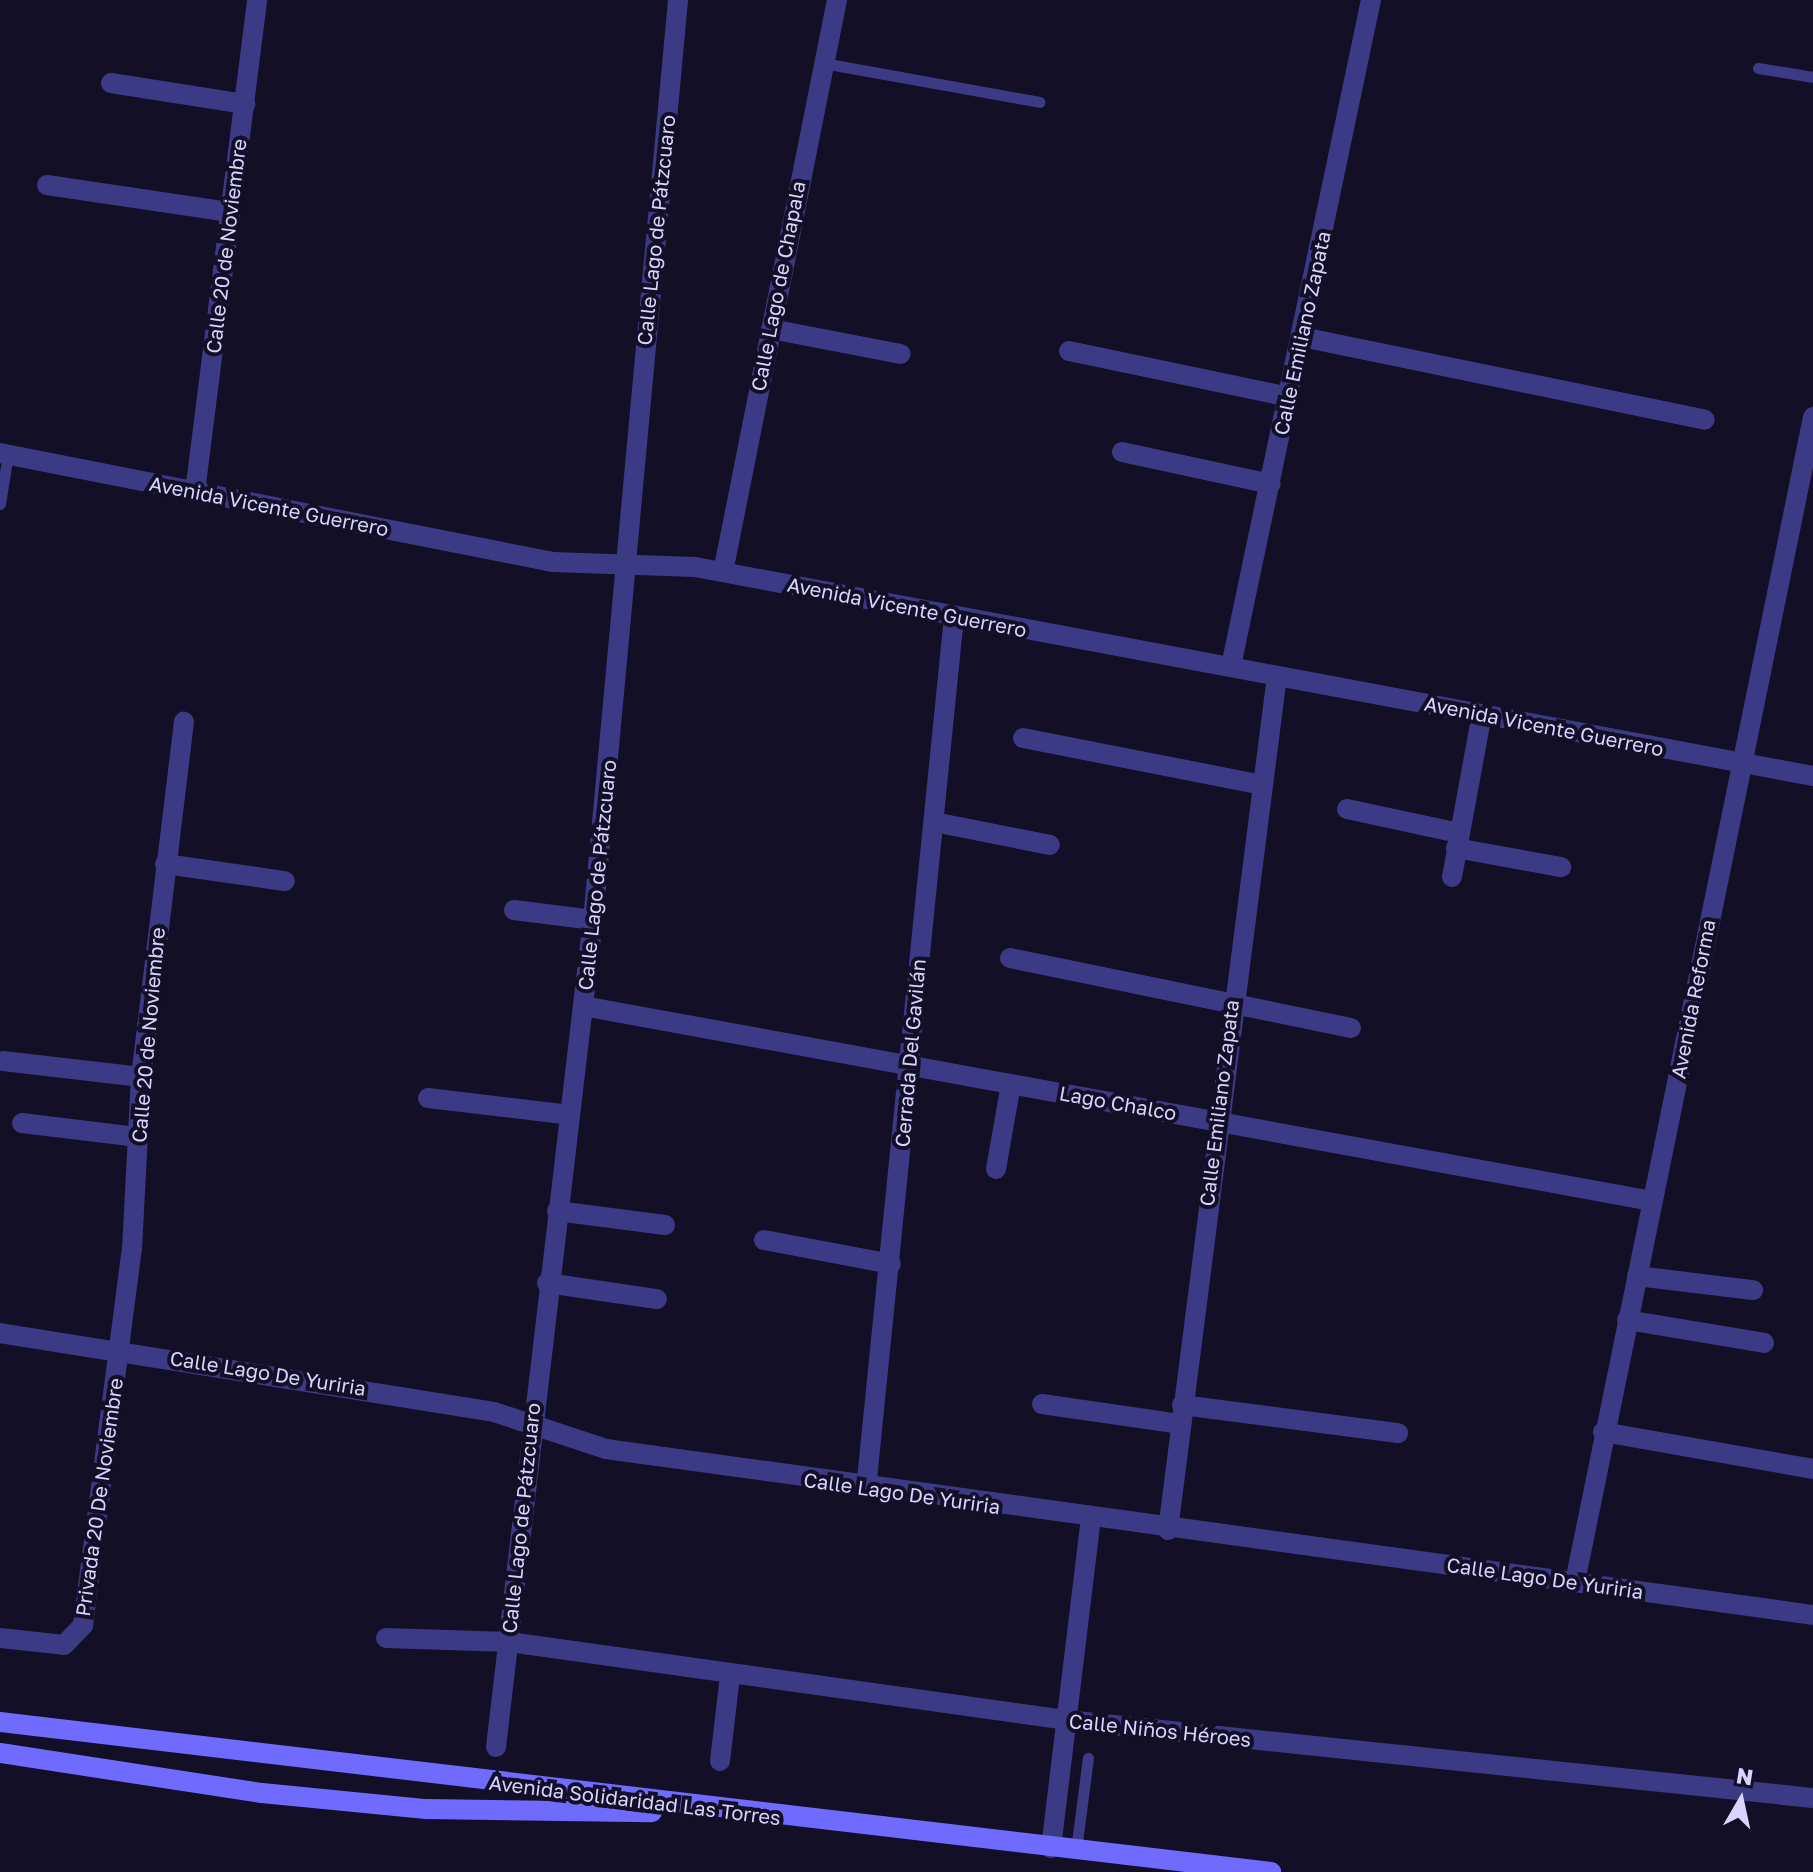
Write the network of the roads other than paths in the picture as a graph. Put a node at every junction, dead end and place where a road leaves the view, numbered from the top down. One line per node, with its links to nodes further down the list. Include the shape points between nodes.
1 (257, 0): 10 (street, Calle 20 de Noviembre)
2 (678, 0): 26 (street, Calle Lago de Pátzcuaro)
3 (837, 0): 5 (street, Calle Lago de Chapala)
4 (1371, 0): 14 (street, Calle Emiliano Zapata)
5 (823, 63): 9 (lane); 13 (street, Calle Lago de Chapala)
6 (1758, 68): 7 (lane)
7 (1813, 77)
8 (111, 83): 10 (street)
9 (1040, 102)
10 (245, 104): 12 (street, Calle 20 de Noviembre)
11 (47, 185): 12 (street)
12 (230, 212): 23 (street, Calle 20 de Noviembre)
13 (771, 329): 16 (street); 27 (street, Calle Lago de Chapala)
14 (1302, 337): 17 (street, Calle Emiliano Zapata); 19 (street)
15 (1069, 351): 17 (street)
16 (901, 354)
17 (1289, 397): 22 (street, Calle Emiliano Zapata)
18 (1813, 417): 24 (street, Avenida Reforma)
19 (1705, 420)
20 (1122, 452): 22 (street)
21 (4, 454): 23 (street, Avenida Vicente Guerrero); 25 (lane)
22 (1271, 484): 29 (street, Calle Emiliano Zapata)
23 (195, 492): 26 (street, Avenida Vicente Guerrero)
24 (1804, 499): 34 (street, Avenida Reforma)
25 (0, 504)
26 (621, 569): 27 (street, Avenida Vicente Guerrero, via 671,564); 46 (street, Calle Lago de Pátzcuaro)
27 (723, 572): 28 (street, Avenida Vicente Guerrero)
28 (954, 617): 29 (street, Avenida Vicente Guerrero); 38 (street, Cerrada Del Gavilán)
29 (1231, 666): 30 (street, Avenida Vicente Guerrero)
30 (1277, 676): 31 (street, Avenida Vicente Guerrero); 36 (street, Calle Emiliano Zapata)
31 (1482, 714): 34 (street, Avenida Vicente Guerrero); 39 (street)
32 (184, 722): 41 (street, Calle 20 de Noviembre)
33 (1023, 738): 36 (street)
34 (1741, 762): 35 (street, Avenida Vicente Guerrero); 61 (street, Avenida Reforma)
35 (1813, 776)
36 (1262, 785): 48 (street, Calle Emiliano Zapata)
37 (1347, 809): 39 (street)
38 (934, 822): 40 (street); 52 (street, Cerrada Del Gavilán)
39 (1457, 840): 42 (street); 43 (street)
40 (1050, 845)
41 (165, 864): 44 (street); 53 (street, Calle 20 de Noviembre)
42 (1561, 867)
43 (1452, 877)
44 (285, 881)
45 (514, 910): 46 (street)
46 (593, 920): 49 (street, Calle Lago de Pátzcuaro)
47 (1010, 958): 48 (street)
48 (1232, 1001): 50 (street); 57 (street, Calle Emiliano Zapata)
49 (583, 1006): 52 (street, Lago Chalco); 56 (street, Calle Lago de Pátzcuaro)
50 (1351, 1028)
51 (3, 1061): 53 (street)
52 (907, 1064): 54 (street, Lago Chalco); 65 (street, Cerrada Del Gavilán)
53 (141, 1077): 59 (street, Calle 20 de Noviembre)
54 (1011, 1084): 57 (street, Lago Chalco); 60 (street)
55 (428, 1098): 56 (street)
56 (570, 1115): 62 (street, Calle Lago de Pátzcuaro)
57 (1216, 1121): 61 (street, Lago Chalco); 75 (street, Calle Emiliano Zapata)
58 (22, 1123): 59 (street)
59 (138, 1137): 73 (street, Calle 20 de Noviembre)
60 (996, 1169)
61 (1652, 1201): 66 (street, Avenida Reforma)
62 (557, 1211): 63 (street); 67 (street, Calle Lago de Pátzcuaro)
63 (665, 1225)
64 (764, 1240): 65 (street)
65 (891, 1264): 80 (street, Cerrada Del Gavilán)
66 (1637, 1276): 68 (street); 70 (street, Avenida Reforma)
67 (547, 1283): 69 (street); 76 (street, Calle Lago de Pátzcuaro)
68 (1753, 1290)
69 (657, 1299)
70 (1627, 1320): 72 (street); 77 (street, Avenida Reforma)
71 (0, 1333): 73 (street, Calle Lago De Yuriria)
72 (1764, 1343)
73 (119, 1348): 76 (street, Calle Lago De Yuriria); 85 (street, Privada 20 De Noviembre, via 83,1625 72,1643)
74 (1042, 1404): 75 (street)
75 (1181, 1415): 78 (street); 82 (street, Calle Emiliano Zapata)
76 (529, 1423): 80 (street, Calle Lago De Yuriria, via 606,1449); 87 (street, Calle Lago de Pátzcuaro)
77 (1603, 1432): 79 (street); 83 (street, Avenida Reforma)
78 (1398, 1433)
79 (1813, 1469)
80 (866, 1489): 81 (street, Calle Lago De Yuriria)
81 (1091, 1519): 82 (street, Calle Lago De Yuriria); 89 (street)
82 (1168, 1530): 83 (street, Calle Lago De Yuriria)
83 (1575, 1582): 84 (street, Calle Lago De Yuriria)
84 (1813, 1615)
85 (0, 1638)
86 (386, 1638): 87 (street, Calle Niños Héroes)
87 (509, 1642): 88 (street, Calle Niños Héroes); 91 (street, Calle Lago de Pátzcuaro)
88 (730, 1676): 89 (street, Calle Niños Héroes); 94 (street)
89 (1066, 1720): 95 (street, Calle Niños Héroes); 97 (street)
90 (0, 1722): 96 (main road, Avenida Solidaridad Las Torres)
91 (496, 1747)
92 (0, 1753): 96 (main road, via 341,1801 517,1814)
93 (1088, 1758): 98 (lane)
94 (720, 1761)
95 (1813, 1798)
96 (704, 1809): 97 (main road, Avenida Solidaridad Las Torres)
97 (1051, 1848): 98 (main road, Avenida Solidaridad Las Torres)
98 (1076, 1850): 99 (main road, Avenida Solidaridad Las Torres)
99 (1271, 1872)

